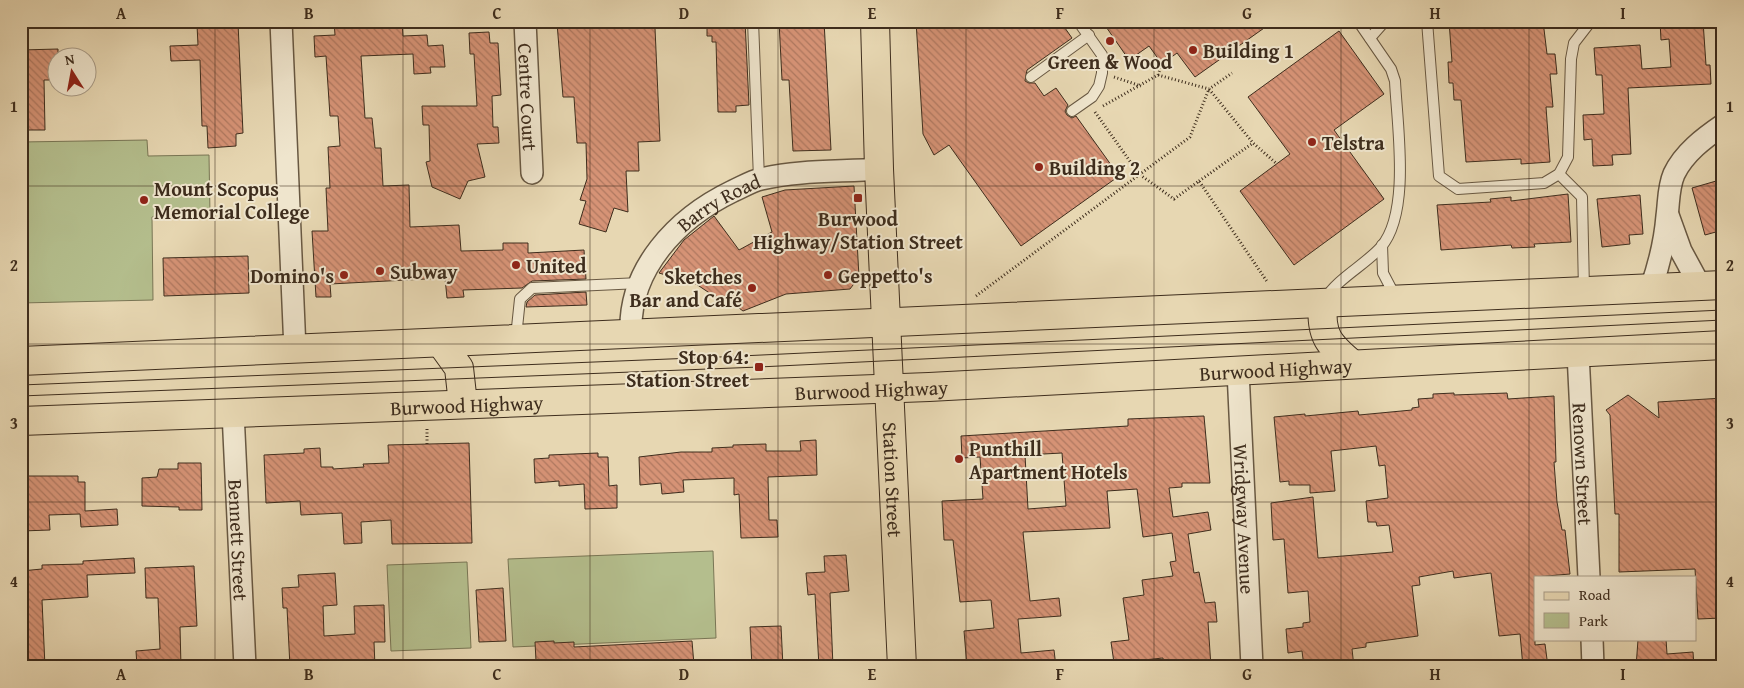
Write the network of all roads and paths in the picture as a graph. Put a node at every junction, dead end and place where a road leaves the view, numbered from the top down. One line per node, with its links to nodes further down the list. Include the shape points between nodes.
1 (281, 21): 44 (street)
2 (524, 21): 24 (street, Centre Court)
3 (753, 21): 27 (lane)
4 (875, 21): 23 (main road, Station Street)
5 (1078, 21): 10 (lane)
6 (1358, 21): 11 (lane)
7 (1386, 21): 11 (lane)
8 (1427, 21): 26 (lane, via 1439,176 1458,189 1544,183)
9 (1591, 21): 26 (lane, via 1574,43 1568,157)
10 (1089, 36): 15 (lane); 19 (lane, via 1102,55 1102,73 1092,97)
11 (1370, 38): 30 (lane, via 1391,69 1397,106 1398,200 1393,222)
12 (1162, 64): 14 (path)
13 (1232, 73): 18 (path)
14 (1158, 76): 17 (path); 18 (path)
15 (1031, 77)
16 (1114, 77): 17 (path)
17 (1141, 86): 25 (path, via 1094,111)
18 (1209, 89): 21 (path); 25 (path, via 1190,137)
19 (1072, 111)
20 (1723, 125): 29 (street, via 1688,154 1674,174 1668,195)
21 (1253, 143): 22 (path); 28 (path)
22 (1277, 164)
23 (879, 169): 27 (street, Barry Road); 39 (main road, Station Street)
24 (532, 173)
25 (1139, 174): 28 (path, via 1174,199); 36 (path)
26 (1559, 174): 35 (lane, via 1582,197)
27 (759, 179): 31 (street, Barry Road, via 710,204 683,223 666,239)
28 (1199, 181): 32 (path)
29 (1668, 215): 33 (street, via 1681,251); 34 (street, via 1661,258)
30 (1382, 245): 37 (lane, via 1384,273); 38 (lane, via 1334,289)
31 (641, 283): 40 (street, Barry Road, via 631,308); 41 (lane, via 532,288 520,299)
32 (1268, 284)
33 (1711, 286): 34 (main road)
34 (1651, 288): 35 (main road)
35 (1584, 292): 37 (main road)
36 (972, 298)
37 (1398, 300): 38 (main road)
38 (1323, 304): 39 (main road); 47 (main road, via 1326,339)
39 (886, 323): 40 (main road); 49 (main road, Station Street)
40 (631, 334): 41 (main road)
41 (516, 338): 42 (main road)
42 (441, 343): 44 (main road); 50 (main road, via 460,368)
43 (1723, 345): 45 (main road, Burwood Highway)
44 (295, 350): 46 (main road)
45 (1578, 352): 47 (main road, Burwood Highway); 55 (street, Renown Street)
46 (21, 361)
47 (1352, 364): 48 (main road, Burwood Highway)
48 (1238, 371): 49 (main road, Burwood Highway); 59 (street, Wridgway Avenue)
49 (889, 388): 50 (main road, Burwood Highway); 58 (main road, Station Street)
50 (463, 404): 51 (main road, Burwood Highway)
51 (233, 412): 52 (main road, Burwood Highway); 57 (street, Bennett Street)
52 (21, 421)
53 (426, 426): 54 (path)
54 (427, 444)
55 (1589, 576)
56 (1592, 640): 60 (street)
57 (245, 667)
58 (902, 667)
59 (1252, 667)
60 (1593, 667)

